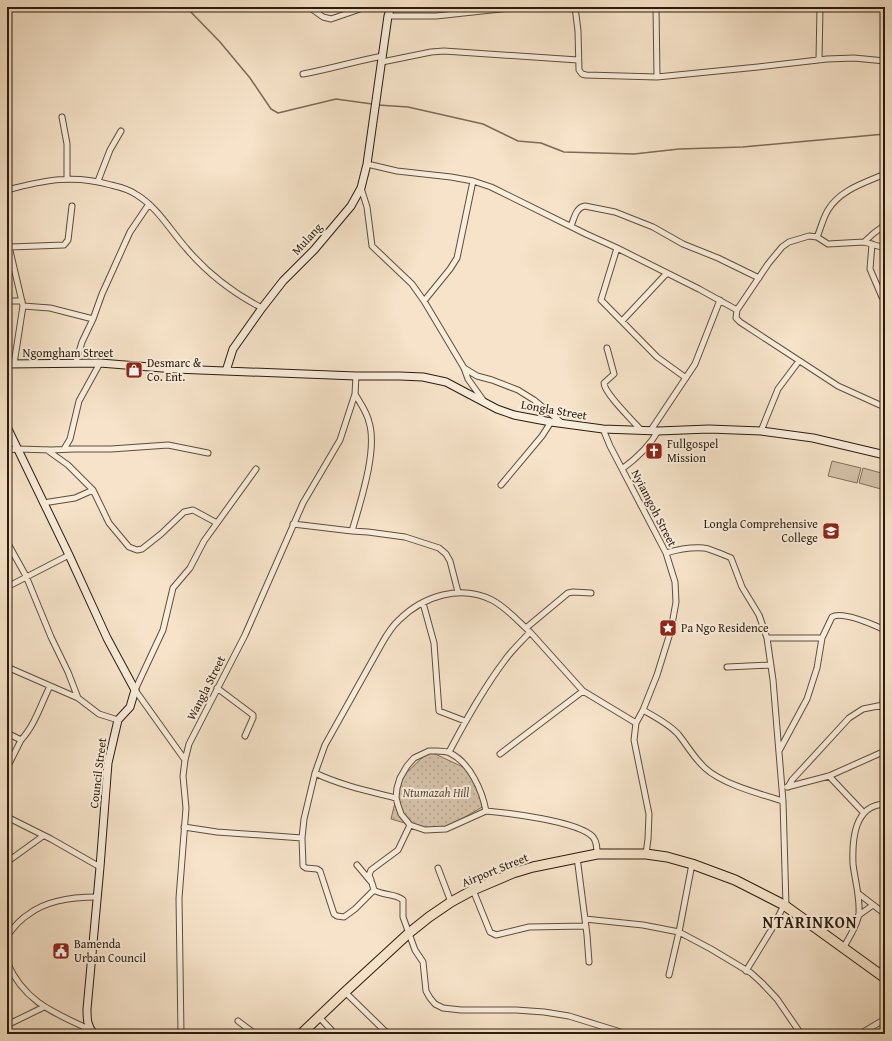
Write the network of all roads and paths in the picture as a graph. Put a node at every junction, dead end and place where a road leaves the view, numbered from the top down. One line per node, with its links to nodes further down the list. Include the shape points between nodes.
1 (309, 7): 2 (street, via 323,17 331,19)
2 (366, 7)
3 (391, 7): 8 (main road, Mulang)
4 (520, 7): 8 (street, via 436,16)
5 (575, 7): 10 (street)
6 (656, 7): 14 (street)
7 (820, 7): 11 (street)
8 (388, 16): 9 (main road, Mulang)
9 (382, 59): 10 (street, via 444,51); 13 (street, via 352,62); 17 (main road, Mulang)
10 (578, 60): 14 (street, via 579,70 586,75)
11 (819, 60): 12 (street, via 854,58); 14 (street)
12 (885, 61)
13 (303, 74)
14 (657, 77)
15 (62, 117): 19 (street, via 67,144)
16 (120, 131): 20 (street)
17 (367, 164): 21 (street, via 397,171); 22 (main road, Mulang)
18 (885, 174): 28 (street, via 844,192 834,201)
19 (67, 178): 20 (street); 23 (street)
20 (98, 181): 24 (street, via 136,194)
21 (473, 181): 27 (street, via 491,187); 40 (street, via 457,258)
22 (361, 188): 40 (street, via 367,207 372,246 412,284); 42 (main road, Mulang, via 351,206)
23 (7, 190)
24 (149, 204): 42 (street, via 185,248 217,280); 44 (street, via 130,232)
25 (72, 206): 32 (street, via 68,240 64,245)
26 (885, 225): 30 (street)
27 (571, 226): 33 (street); 36 (street, via 581,206 615,212)
28 (817, 237): 30 (street, via 828,244); 36 (street, via 809,236 789,242 782,247)
29 (7, 238): 32 (street)
30 (864, 242): 31 (street)
31 (872, 244): 34 (street); 37 (street, via 870,268)
32 (10, 247): 41 (street)
33 (617, 248): 35 (street); 45 (street, via 602,300)
34 (885, 248)
35 (667, 273): 38 (street); 45 (street)
36 (759, 278): 43 (street)
37 (882, 297)
38 (720, 300): 43 (street); 54 (street, via 696,364)
39 (7, 301): 41 (street)
40 (424, 301): 51 (street)
41 (23, 303): 44 (street); 50 (street)
42 (262, 308): 52 (main road, Mulang, via 233,349)
43 (737, 310): 47 (street, via 736,318 740,322)
44 (93, 319): 48 (street)
45 (622, 321): 54 (street, via 657,357)
46 (607, 348): 62 (street, via 614,374 604,383 605,388)
47 (799, 361): 57 (street, via 838,386); 64 (street, via 778,389)
48 (76, 362): 49 (main road, Ngomgham Street); 50 (main road, Ngomgham Street)
49 (100, 363): 52 (main road, Ngomgham Street, via 175,370); 65 (street, via 80,401)
50 (11, 364)
51 (464, 368): 56 (street, via 468,379); 59 (street, via 477,376 518,390)
52 (226, 371): 53 (main road, Longla Street)
53 (356, 376): 55 (street, Wangla Street); 56 (main road, Longla Street, via 423,377 444,381)
54 (686, 378): 63 (street)
55 (355, 394): 79 (street, Wangla Street, via 340,440); 80 (street, via 369,421 371,431 370,459)
56 (483, 401): 58 (main road, Longla Street, via 514,415)
57 (880, 405)
58 (551, 422): 59 (main road, Longla Street); 75 (street)
59 (563, 424): 61 (main road, Longla Street)
60 (7, 427): 67 (main road)
61 (603, 429): 62 (main road, Longla Street); 73 (street, Nyiamgoh Street)
62 (641, 430): 63 (main road, Longla Street)
63 (654, 431): 64 (main road, Longla Street); 73 (street, via 645,450)
64 (761, 431): 72 (main road, Longla Street, via 813,438)
65 (70, 439): 66 (street); 68 (street)
66 (74, 448): 68 (street); 71 (street, via 111,450 168,445)
67 (18, 449): 69 (street); 70 (street); 77 (main road)
68 (64, 449): 70 (street)
69 (7, 450)
70 (47, 450): 76 (street, via 68,465)
71 (208, 452)
72 (885, 455)
73 (622, 468): 82 (street, Nyiamgoh Street)
74 (256, 469): 78 (street)
75 (501, 485)
76 (92, 490): 77 (street, via 75,498); 78 (street, via 109,523 129,547 137,550 161,534 184,512 193,510)
77 (44, 503): 83 (main road)
78 (217, 523): 100 (street, via 190,568 173,588 163,630)
79 (293, 524): 80 (street); 99 (street, Wangla Street, via 245,635)
80 (352, 532): 86 (street, via 406,537 439,548 450,561)
81 (7, 542): 84 (street)
82 (666, 552): 92 (street, via 706,548 731,558 742,587 759,615); 104 (street, Nyiamgoh Street, via 674,582 674,617 657,675)
83 (69, 555): 84 (street); 100 (main road, via 106,638)
84 (26, 576): 85 (street); 102 (street)
85 (7, 587)
86 (458, 592): 88 (street); 89 (street, via 491,600 502,606)
87 (591, 593): 89 (street, via 568,593)
88 (423, 603): 107 (street, via 434,643 439,710); 119 (street, via 398,620 389,631 325,745)
89 (526, 628): 91 (street)
90 (885, 630): 93 (street, via 847,616 837,615 832,617)
91 (530, 632): 101 (street); 107 (street, via 505,660)
92 (767, 638): 93 (street); 94 (street)
93 (822, 638): 113 (street, via 810,691)
94 (771, 665): 96 (street); 113 (street)
95 (7, 667): 98 (street)
96 (727, 667)
97 (885, 672): 103 (street)
98 (50, 686): 102 (street); 112 (street, via 34,722)
99 (217, 688): 111 (street, via 253,715); 117 (street, Wangla Street, via 189,744)
100 (134, 690): 106 (main road, Council Street, via 130,707); 117 (street)
101 (583, 691): 108 (street); 116 (street)
102 (78, 698): 106 (street, via 99,714)
103 (883, 705): 105 (street); 121 (street, via 863,709 849,718)
104 (643, 710): 108 (street, Nyiamgoh Street); 124 (street, via 678,734 704,768 714,775)
105 (884, 711): 109 (street)
106 (118, 720): 139 (main road, Council Street, via 108,763)
107 (465, 721): 115 (street)
108 (636, 723): 134 (street, Nyiamgoh Street, via 634,740 649,814)
109 (885, 723)
110 (7, 733): 112 (street)
111 (245, 736)
112 (21, 740): 118 (street)
113 (778, 751): 122 (street)
114 (885, 751): 120 (street)
115 (449, 752): 123 (street, via 429,750 414,758 400,778); 126 (street, via 471,773 481,792)
116 (500, 754)
117 (184, 760): 130 (street, Wangla Street)
118 (7, 768)
119 (315, 773): 123 (street, via 347,786); 132 (street, via 306,806)
120 (829, 776): 121 (street); 127 (street)
121 (788, 787): 122 (street)
122 (782, 788): 124 (street)
123 (396, 798): 129 (street, via 402,814)
124 (783, 801): 147 (street)
125 (885, 804): 127 (street, via 872,806)
126 (486, 811): 129 (street, via 446,829 425,830); 133 (street, via 567,824 587,832 596,842)
127 (864, 812): 144 (street, via 856,827 853,843 853,865)
128 (7, 817): 131 (street)
129 (410, 825): 141 (street, via 398,850 371,870 369,875)
130 (184, 827): 132 (street); 170 (street, Wangla Street, via 180,898)
131 (43, 836): 136 (street); 139 (street)
132 (302, 838): 142 (street, via 303,866 320,871 334,914 344,917)
133 (597, 854): 134 (highway, Airport Street); 135 (highway, Airport Street)
134 (646, 854): 137 (highway, Airport Street)
135 (577, 857): 143 (highway, Airport Street, via 514,873); 151 (street)
136 (7, 862)
137 (692, 864): 147 (highway, Airport Street, via 735,880); 153 (street)
138 (357, 865): 141 (street)
139 (100, 867): 145 (main road, Council Street)
140 (438, 868): 146 (street)
141 (372, 883): 142 (street)
142 (374, 890): 154 (street, via 403,900 403,917)
143 (473, 890): 146 (highway, Airport Street); 152 (street, via 492,934 529,927)
144 (859, 894): 148 (street); 150 (street)
145 (97, 897): 155 (street, via 78,897 45,906 29,913); 168 (main road, Council Street, via 87,1009 87,1020)
146 (451, 902): 154 (highway, Airport Street)
147 (785, 905): 156 (highway, Airport Street); 159 (street)
148 (873, 905): 149 (street); 150 (street)
149 (885, 914)
150 (859, 915): 156 (street)
151 (585, 918): 152 (street); 153 (street)
152 (586, 926): 158 (street)
153 (679, 932): 159 (street); 160 (street)
154 (409, 933): 162 (highway, Airport Street); 175 (street, via 423,962 426,991 430,998 443,1008 544,1012 569,1016)
155 (7, 936)
156 (844, 947): 161 (highway, Airport Street)
157 (7, 962): 163 (street, via 21,988)
158 (589, 962)
159 (746, 971): 176 (street, via 777,999)
160 (669, 976)
161 (885, 978)
162 (345, 992): 164 (highway, Airport Street); 174 (street)
163 (44, 1007): 167 (street); 168 (street)
164 (319, 1017): 172 (highway, Airport Street); 173 (street)
165 (885, 1019): 169 (street)
166 (238, 1022): 171 (street)
167 (7, 1025)
168 (92, 1032)
169 (868, 1032): 177 (street)
170 (181, 1034)
171 (255, 1034)
172 (302, 1034)
173 (335, 1034)
174 (388, 1034)
175 (627, 1034)
176 (801, 1034)
177 (860, 1034)

